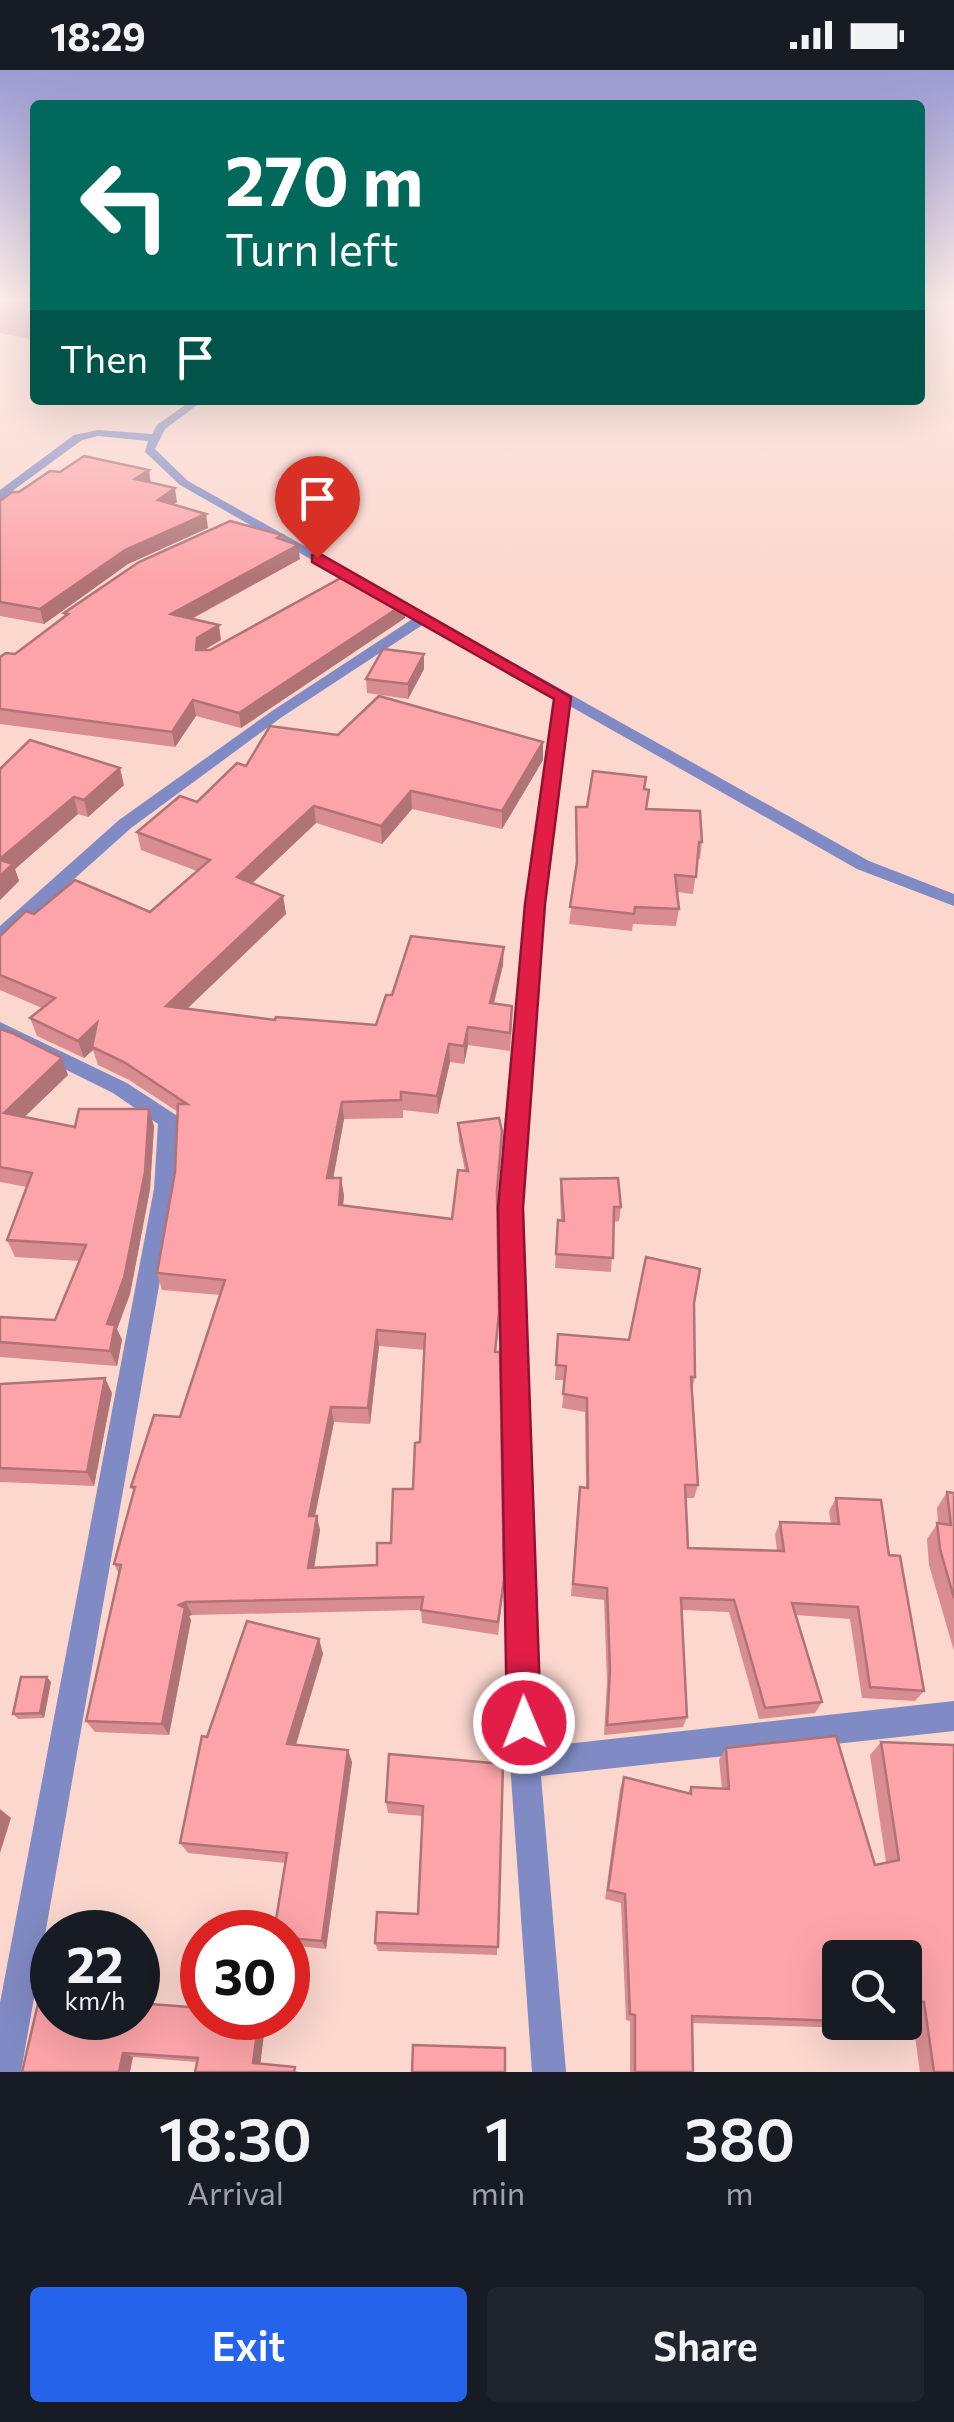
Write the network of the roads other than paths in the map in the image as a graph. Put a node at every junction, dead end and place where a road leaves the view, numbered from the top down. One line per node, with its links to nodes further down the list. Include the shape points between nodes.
1 (193, 405): 2 (street)
2 (156, 438): 3 (street, via 78,438); 4 (street, via 149,450 184,483)
3 (0, 496)
4 (248, 519): 5 (street); 6 (street)
5 (232, 526)
6 (351, 578): 7 (street); 8 (street)
7 (335, 587)
8 (422, 618): 9 (street); 11 (street, via 125,824)
9 (562, 697): 10 (street, via 863,866); 14 (street, via 535,904 510,1208)
10 (954, 900)
11 (0, 936)
12 (0, 1029): 15 (street, via 120,1088 170,1121 165,1189)
13 (954, 1716): 14 (street)
14 (525, 1762): 16 (street)
15 (4, 2072)
16 (549, 2072)

